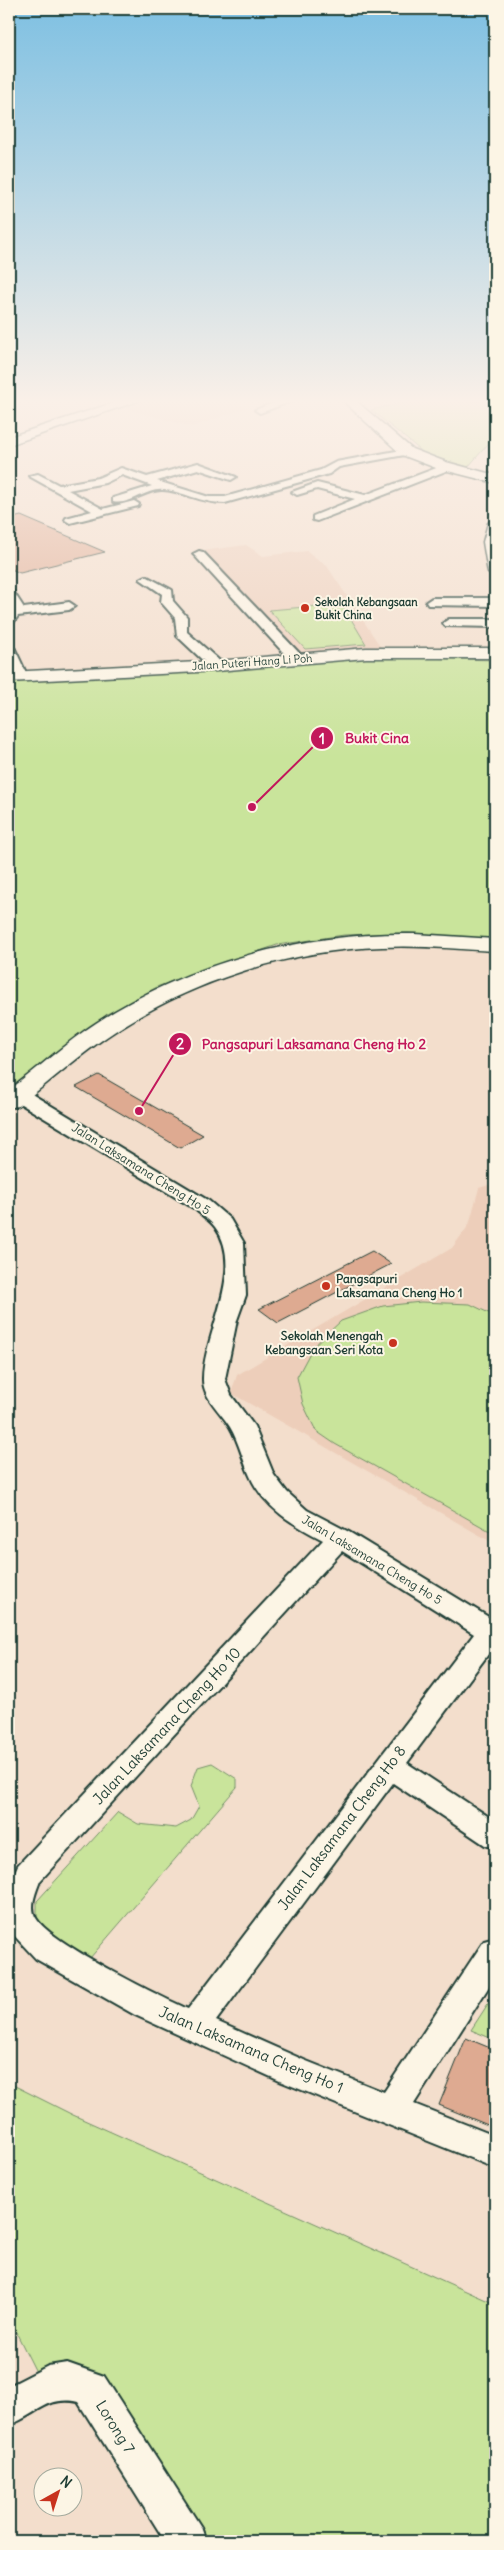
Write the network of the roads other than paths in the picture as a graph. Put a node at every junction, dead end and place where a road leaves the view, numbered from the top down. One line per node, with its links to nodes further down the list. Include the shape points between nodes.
1 (74, 519): 2 (street)
2 (70, 520)
3 (495, 523): 4 (street)
4 (492, 540): 6 (street)
5 (199, 554): 17 (street)
6 (495, 573)
7 (146, 580): 18 (street, via 168,592 167,602 181,617 182,633)
8 (9, 594): 12 (street, via 18,606)
9 (432, 602): 10 (street)
10 (495, 602)
11 (69, 606): 12 (street)
12 (13, 616)
13 (449, 623): 14 (street)
14 (495, 623)
15 (9, 649): 19 (street)
16 (495, 653): 17 (street, Jalan Puteri Hang Li Poh, via 388,652)
17 (297, 659): 18 (street, Jalan Puteri Hang Li Poh)
18 (217, 666): 19 (street, Jalan Puteri Hang Li Poh)
19 (15, 677)
20 (495, 944): 21 (street, via 366,941 307,950 231,969 195,981 117,1020)
21 (14, 1098): 22 (street, Jalan Laksamana Cheng Ho 5, via 202,1205 223,1223 234,1243 236,1269 235,1295 214,1379 220,1397 242,1426 263,1478 278,1498 298,1516)
22 (340, 1538): 23 (street, Jalan Laksamana Cheng Ho 5); 26 (street, Jalan Laksamana Cheng Ho 10, via 28,1874 18,1899)
23 (493, 1632): 24 (street, Jalan Laksamana Cheng Ho 8)
24 (389, 1766): 25 (street); 28 (street, Jalan Laksamana Cheng Ho 8)
25 (495, 1836)
26 (21, 1924): 28 (street, Jalan Laksamana Cheng Ho 1, via 47,1949 146,2005)
27 (495, 1951): 29 (street)
28 (194, 2025): 29 (street, Jalan Laksamana Cheng Ho 1, via 293,2071)
29 (392, 2109): 30 (street, Jalan Laksamana Cheng Ho 1)
30 (495, 2152)
31 (9, 2407): 32 (street, Lorong 7, via 55,2380 76,2382 91,2389)
32 (187, 2541)

